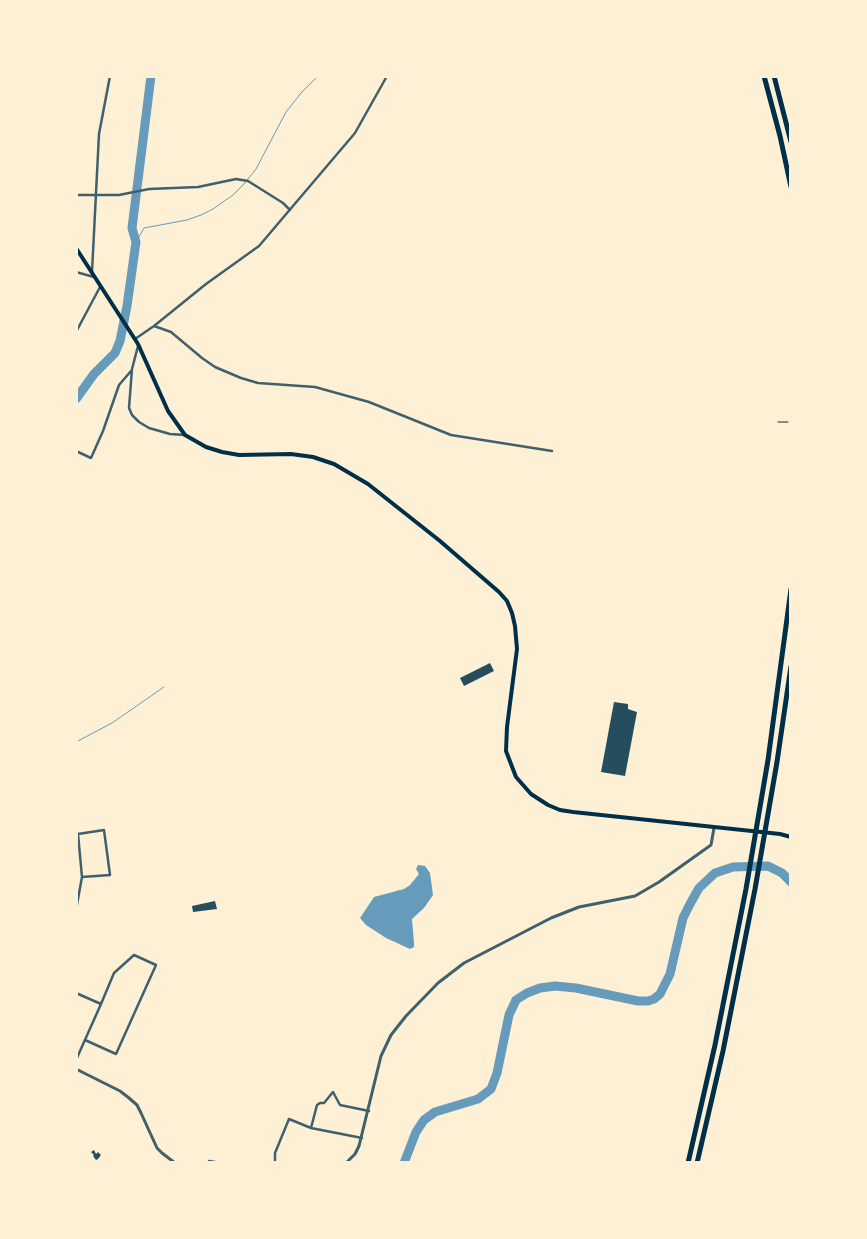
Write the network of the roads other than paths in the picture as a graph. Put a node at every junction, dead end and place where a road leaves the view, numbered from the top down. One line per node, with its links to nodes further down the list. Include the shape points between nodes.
1 (110, 76): 8 (street, via 99,134)
2 (387, 76): 9 (street, via 355,133)
3 (764, 76): 6 (highway)
4 (774, 76): 5 (highway)
5 (791, 142)
6 (791, 187)
7 (76, 195): 8 (street)
8 (97, 195): 9 (street, via 118,196 198,187 236,179 248,182); 12 (street)
9 (290, 210): 14 (street, via 259,246)
10 (76, 248): 12 (main road)
11 (76, 272): 12 (street)
12 (93, 276): 13 (main road)
13 (100, 287): 15 (street); 16 (main road)
14 (154, 326): 16 (street); 21 (street, via 171,332 214,366 258,383 315,387 370,402 451,435)
15 (76, 332)
16 (135, 339): 17 (main road)
17 (138, 344): 18 (street); 19 (main road, via 168,411)
18 (132, 370): 19 (street, via 129,408 132,415 149,428); 20 (street, via 120,385 90,458)
19 (185, 435): 24 (main road, via 222,452 239,455 291,454 334,464 368,484 499,592 512,613 517,648 506,727 506,751 516,777 539,801 560,810)
20 (76, 451)
21 (552, 451)
22 (791, 589): 41 (highway, via 768,760 727,987)
23 (791, 666): 42 (highway, via 736,990)
24 (714, 828): 25 (main road); 33 (street, via 711,845 635,896 579,906 551,918 464,963 438,983 391,1035 381,1056)
25 (791, 837)
26 (82, 877): 26 (street, via 78,834 104,830 110,875); 27 (street)
27 (76, 910)
28 (76, 993): 29 (street)
29 (101, 1004): 30 (street); 30 (street, via 114,973 134,955 156,965 116,1054)
30 (85, 1040): 31 (street)
31 (76, 1060)
32 (76, 1069): 36 (street, via 129,1098 141,1113 157,1148)
33 (369, 1111): 34 (street, via 340,1105 333,1092 324,1103 317,1105); 35 (street)
34 (311, 1128): 35 (street); 39 (street, via 289,1119)
35 (362, 1138): 40 (street, via 355,1154)
36 (175, 1163)
37 (208, 1163): 38 (street)
38 (221, 1163)
39 (274, 1163)
40 (346, 1163)
41 (688, 1163)
42 (697, 1163)

